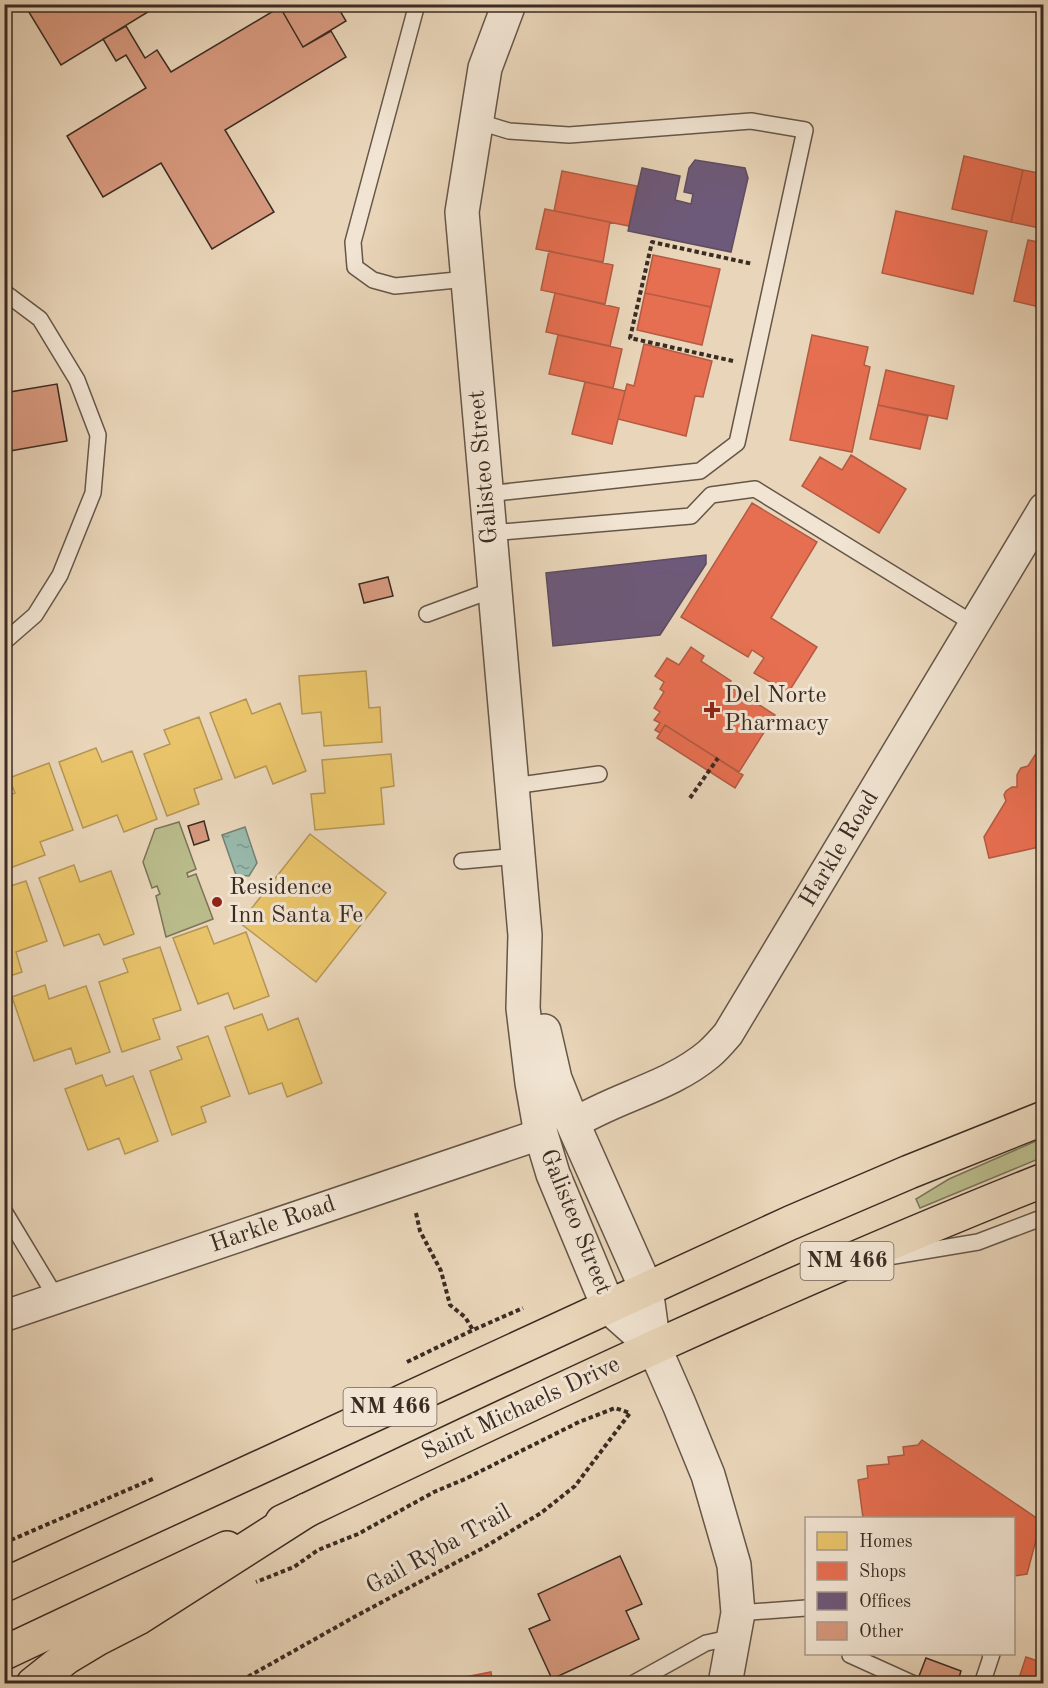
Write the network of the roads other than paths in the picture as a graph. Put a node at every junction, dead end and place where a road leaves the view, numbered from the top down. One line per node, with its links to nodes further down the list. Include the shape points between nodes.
1 (417, 4): 4 (lane, via 353,242 355,267 373,280 395,286)
2 (509, 4): 3 (street, Galisteo Street, via 485,68)
3 (476, 121): 4 (street, Galisteo Street, via 462,212); 6 (lane, via 509,132 569,135 751,121 805,130 737,443 700,471)
4 (467, 279): 6 (street, Galisteo Street)
5 (4, 292): 12 (lane, via 40,319 77,380 98,435 93,493 60,575 35,615)
6 (486, 494): 8 (street, Galisteo Street)
7 (1044, 508): 11 (street, Harkle Road)
8 (490, 533): 9 (street, Galisteo Street); 11 (lane, via 691,516 711,495 755,489)
9 (495, 589): 10 (lane); 14 (street, Galisteo Street)
10 (427, 614)
11 (974, 624): 19 (street, Harkle Road, via 728,1034 687,1069)
12 (4, 642)
13 (598, 774): 14 (lane)
14 (513, 786): 15 (street, Galisteo Street)
15 (519, 856): 16 (lane); 17 (street, Galisteo Street)
16 (462, 861)
17 (525, 935): 19 (street, Galisteo Street, via 555,1079); 20 (street, Galisteo Street, via 523,1008)
18 (1044, 1118): 25 (main road, NM 466, via 909,1172)
19 (573, 1124): 25 (street, Galisteo Street)
20 (541, 1134): 26 (street, Harkle Road); 27 (street, Galisteo Street, via 552,1174)
21 (1044, 1180): 24 (main road, Saint Michaels Drive / NM 466)
22 (4, 1211): 26 (lane)
23 (1044, 1217): 24 (lane, via 978,1242)
24 (832, 1267): 29 (main road, Saint Michaels Drive / NM 466)
25 (646, 1288): 27 (main road, NM 466); 29 (street, Galisteo Street)
26 (57, 1299): 28 (street, Harkle Road)
27 (608, 1306): 29 (street, Galisteo Street); 31 (main road, NM 466)
28 (4, 1316)
29 (654, 1347): 30 (main road, Saint Michaels Drive / NM 466); 33 (street, Galisteo Street, via 708,1475 734,1564)
30 (307, 1510): 34 (main road, Saint Michaels Drive / NM 466); 37 (main road, via 138,1618 67,1657)
31 (4, 1585)
32 (805, 1608): 33 (lane)
33 (736, 1625): 38 (lane); 39 (street, Galisteo Street)
34 (4, 1653)
35 (850, 1655): 40 (lane)
36 (991, 1655): 41 (lane)
37 (33, 1683)
38 (632, 1683)
39 (725, 1683)
40 (914, 1683)
41 (982, 1683)

